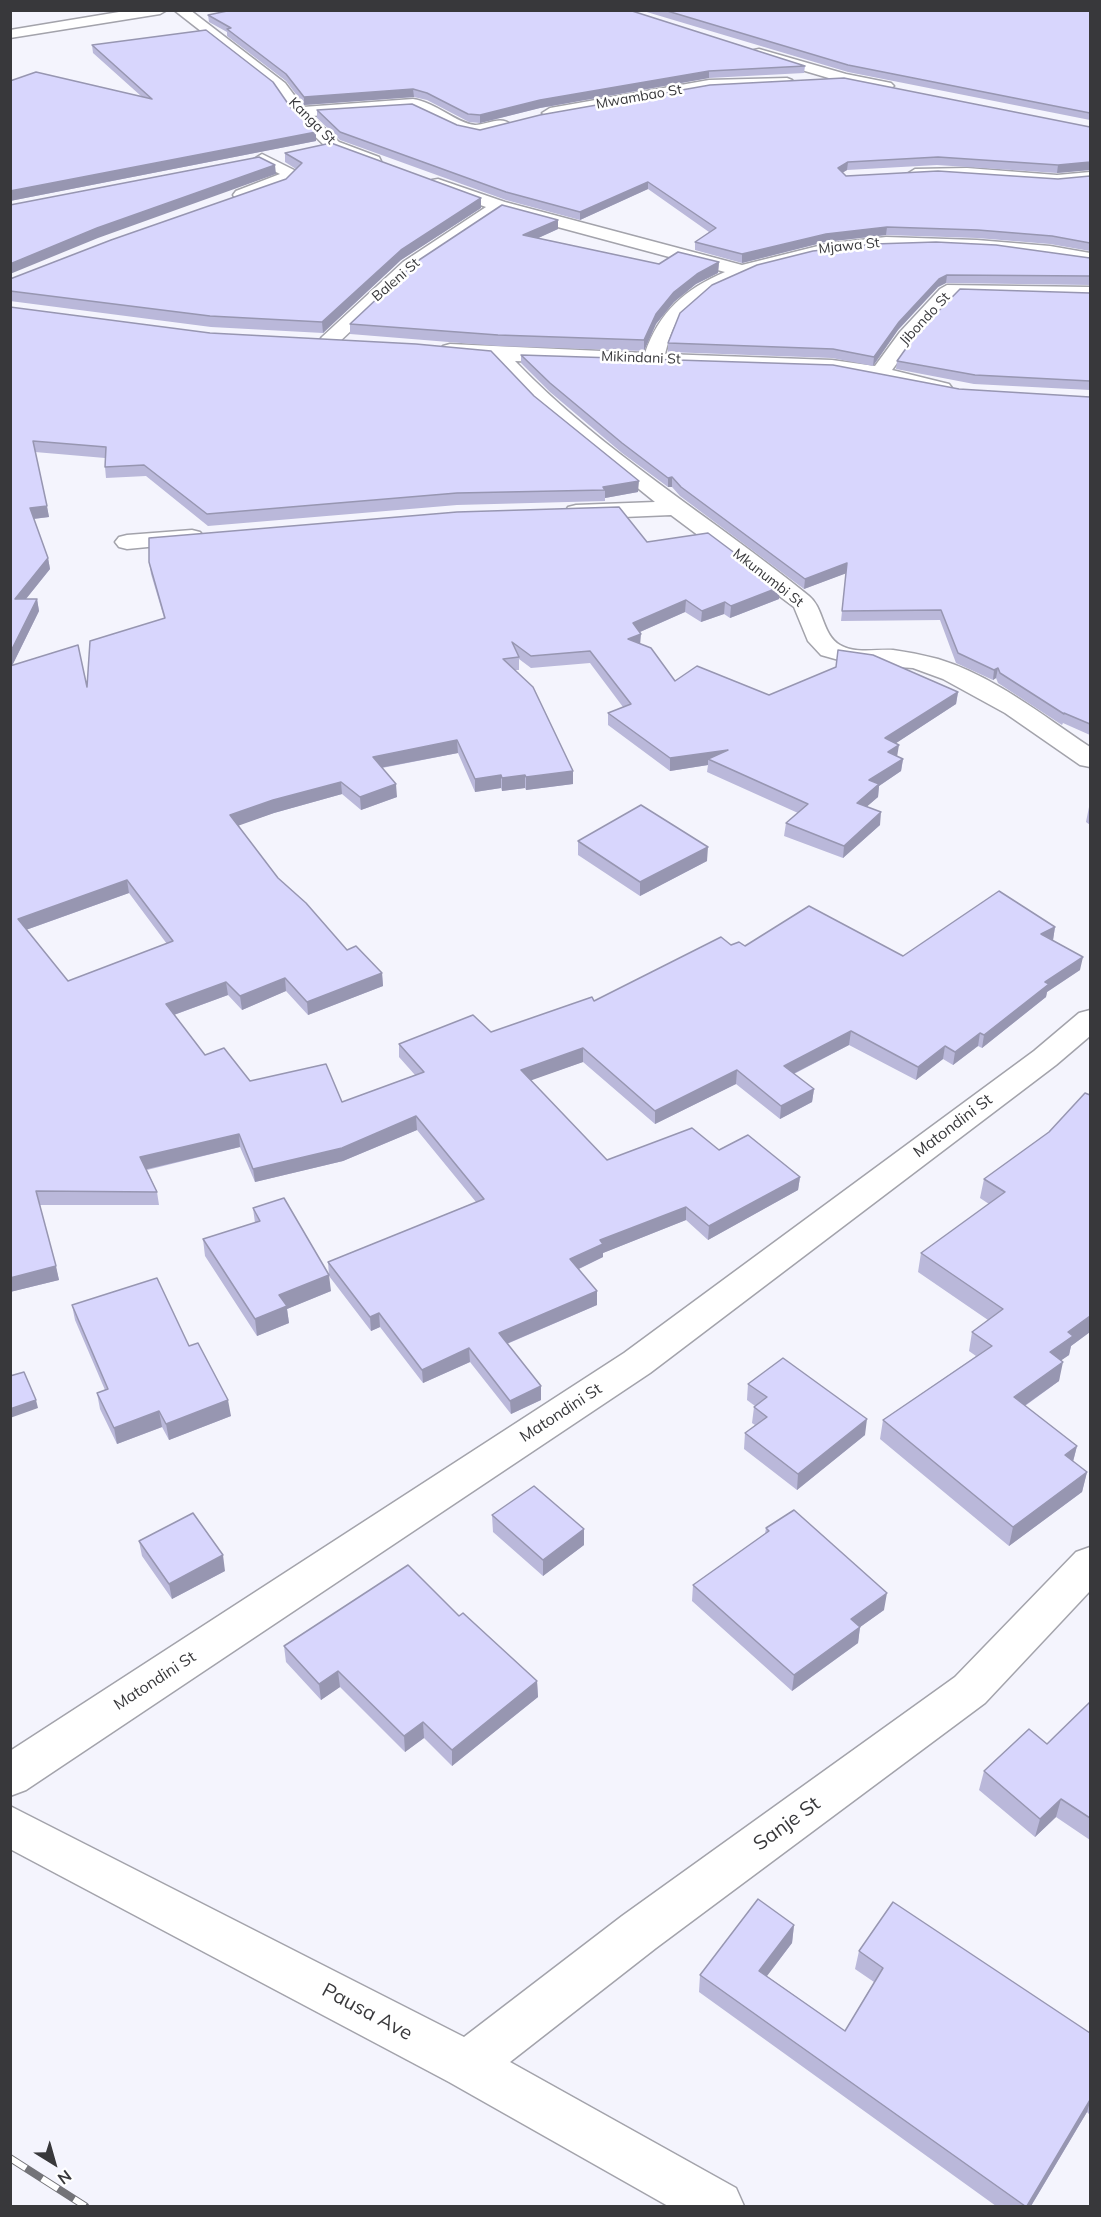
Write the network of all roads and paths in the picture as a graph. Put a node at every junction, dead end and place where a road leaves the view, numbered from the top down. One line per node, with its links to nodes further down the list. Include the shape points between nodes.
1 (160, 10): 3 (street)
2 (180, 10): 7 (street, Kanga St, via 279,86)
3 (10, 34)
4 (742, 48): 5 (street)
5 (844, 78): 6 (street); 7 (street, Mwambao St, via 709,85 471,130 413,104)
6 (903, 90)
7 (299, 112): 8 (street, Kanga St)
8 (333, 145): 9 (street); 11 (street, Kanga St)
9 (312, 149)
10 (292, 153): 15 (street, via 256,160 292,173 280,182)
11 (389, 167)
12 (903, 174): 13 (street, via 967,173 1057,180)
13 (1090, 177)
14 (420, 178): 16 (street)
15 (223, 201)
16 (499, 206): 18 (street); 21 (street, Baleni St, via 409,266)
17 (1090, 259): 18 (street, Mjawa St, via 954,243 879,242 803,252)
18 (743, 271): 25 (street, Mjawa St, via 712,285 677,310 664,326)
19 (1090, 293): 26 (street, Jibondo St, via 954,290 907,336)
20 (305, 340): 21 (street)
21 (329, 342): 22 (street)
22 (351, 343)
23 (429, 348): 24 (street, Mikindani St)
24 (498, 354): 25 (street, Mikindani St); 28 (street, Mkunumbi St, via 542,401)
25 (653, 359): 26 (street, Mikindani St, via 831,366)
26 (880, 373): 27 (street, Mikindani St)
27 (958, 390)
28 (676, 508): 29 (street); 32 (street, Mkunumbi St, via 803,603 820,640 830,650 849,656 894,658 935,666 985,691)
29 (550, 513)
30 (218, 535): 31 (street)
31 (127, 542)
32 (1090, 759)
33 (1090, 1020): 35 (street, Matondini St, via 1046,1058 637,1363)
34 (1090, 1564): 37 (street, Sanje St, via 970,1690 639,1932)
35 (10, 1776)
36 (10, 1826): 37 (street, Pausa Ave)
37 (467, 2065): 38 (street, Pausa Ave)
38 (718, 2206)

